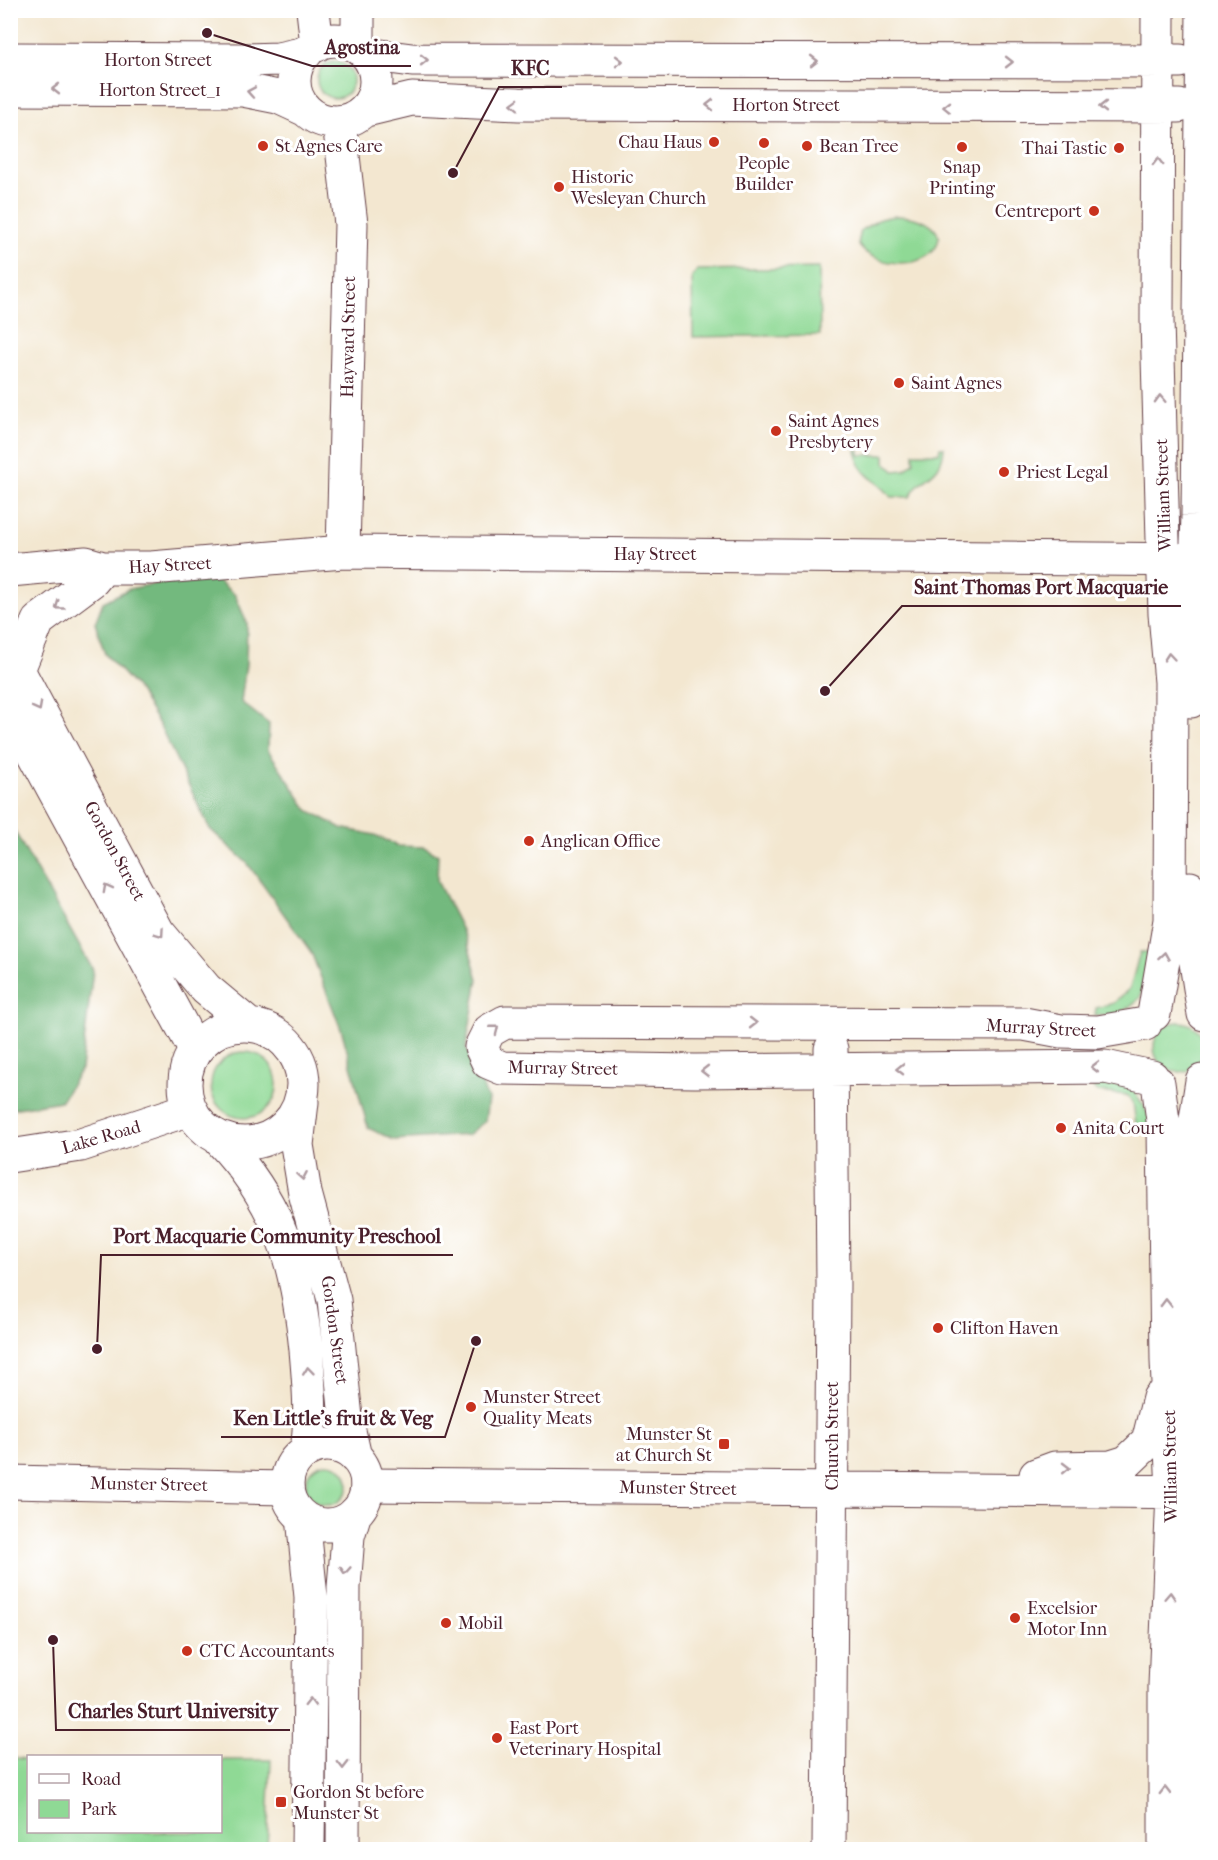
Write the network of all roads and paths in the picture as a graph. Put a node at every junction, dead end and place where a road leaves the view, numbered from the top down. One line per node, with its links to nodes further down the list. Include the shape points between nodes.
1 (313, 10): 5 (street)
2 (358, 10): 6 (street)
3 (1158, 10): 8 (street, William Street)
4 (1203, 10): 9 (street, William Street)
5 (311, 49): 6 (street, via 338,41); 7 (street, Horton Street, via 278,59); 15 (street, via 296,71 298,99)
6 (362, 50): 10 (street, one-way to 10, via 412,60); 16 (street, via 376,79 374,93)
7 (10, 59)
8 (1158, 61): 9 (street); 10 (street); 12 (street, William Street)
9 (1206, 61): 13 (street, William Street)
10 (1048, 62): 14 (street, via 1064,82)
11 (10, 88): 15 (street, Horton Street_1, one-way to 11, via 278,97 243,90)
12 (1158, 106): 13 (street, Horton Street); 14 (street, Horton Street, one-way to 14); 18 (street, William Street, one-way to 12)
13 (1205, 106): 17 (street, William Street)
14 (1048, 107): 16 (street, Horton Street, one-way to 16, via 531,104 412,99)
15 (306, 110): 16 (street, via 325,121)
16 (353, 116): 19 (street, Hayward Street)
17 (1203, 225): 18 (street, via 1197,210 1178,204); 20 (street, William Street)
18 (1158, 227): 20 (street, William Street, one-way to 18, via 1157,320)
19 (343, 552): 20 (street, Hay Street); 21 (street, Hay Street, via 151,568)
20 (1190, 560): 25 (street, William Street, via 1190,924); 26 (street, William Street, one-way to 20, via 1170,920 1171,682 1165,614)
21 (103, 568): 22 (street, Hay Street, via 86,562); 23 (street, Hay Street, one-way to 23, via 38,621)
22 (10, 570)
23 (14, 662): 28 (street, Gordon Street, one-way to 28, via 158,932 206,989)
24 (10, 709): 29 (street, Gordon Street, one-way to 24)
25 (1206, 1015): 26 (street, William Street, via 1179,1005 1166,1007)
26 (1149, 1019): 27 (street, Murray Street, via 1098,1032 1024,1024); 32 (street, William Street, via 1138,1046 1140,1058)
27 (831, 1023): 30 (street, Church Street); 30 (street, Murray Street, one-way to 27, via 502,1068 488,1062 481,1047 489,1031 505,1022)
28 (248, 1024): 29 (street, via 228,1026 209,1035); 33 (street, via 267,1028 285,1039 297,1055 304,1075)
29 (195, 1050): 34 (street, via 185,1089)
30 (831, 1070): 32 (street, Murray Street, one-way to 30, via 1105,1067); 42 (street, Church Street)
31 (1205, 1078): 32 (street, William Street, via 1177,1088); 44 (street, William Street, via 1193,1137)
32 (1155, 1080): 37 (street, William Street, one-way to 32, via 1164,1128)
33 (303, 1097): 35 (street, via 295,1116 280,1132 262,1141 241,1144); 40 (street, Gordon Street, one-way to 40, via 297,1145 305,1193 334,1300 346,1418)
34 (190, 1109): 35 (street, via 202,1126); 36 (street, Lake Road, via 81,1145)
35 (220, 1140): 38 (street, Gordon Street, one-way to 35, via 311,1403 294,1265 262,1191)
36 (10, 1156)
37 (1167, 1361): 43 (street, Munster Street, one-way to 37, via 1055,1468 1111,1467 1127,1462 1148,1442); 44 (street, William Street)
38 (307, 1450): 40 (street, via 320,1446 346,1449); 41 (street, via 293,1464)
39 (10, 1482): 41 (street, Munster Street)
40 (359, 1485): 42 (street, Munster Street); 45 (street, via 343,1522 315,1524); 47 (street, Gordon Street, one-way to 47, via 348,1536 344,1587)
41 (287, 1488): 45 (street, via 292,1504)
42 (832, 1489): 43 (street, Munster Street); 48 (street, Church Street)
43 (990, 1490): 44 (street, Munster Street)
44 (1192, 1492): 49 (street, William Street, one-way to 44, via 1165,1686); 50 (street, William Street)
45 (303, 1517): 46 (street, one-way to 45, via 311,1597)
46 (308, 1850)
47 (343, 1850)
48 (829, 1850)
49 (1164, 1850)
50 (1197, 1850)

